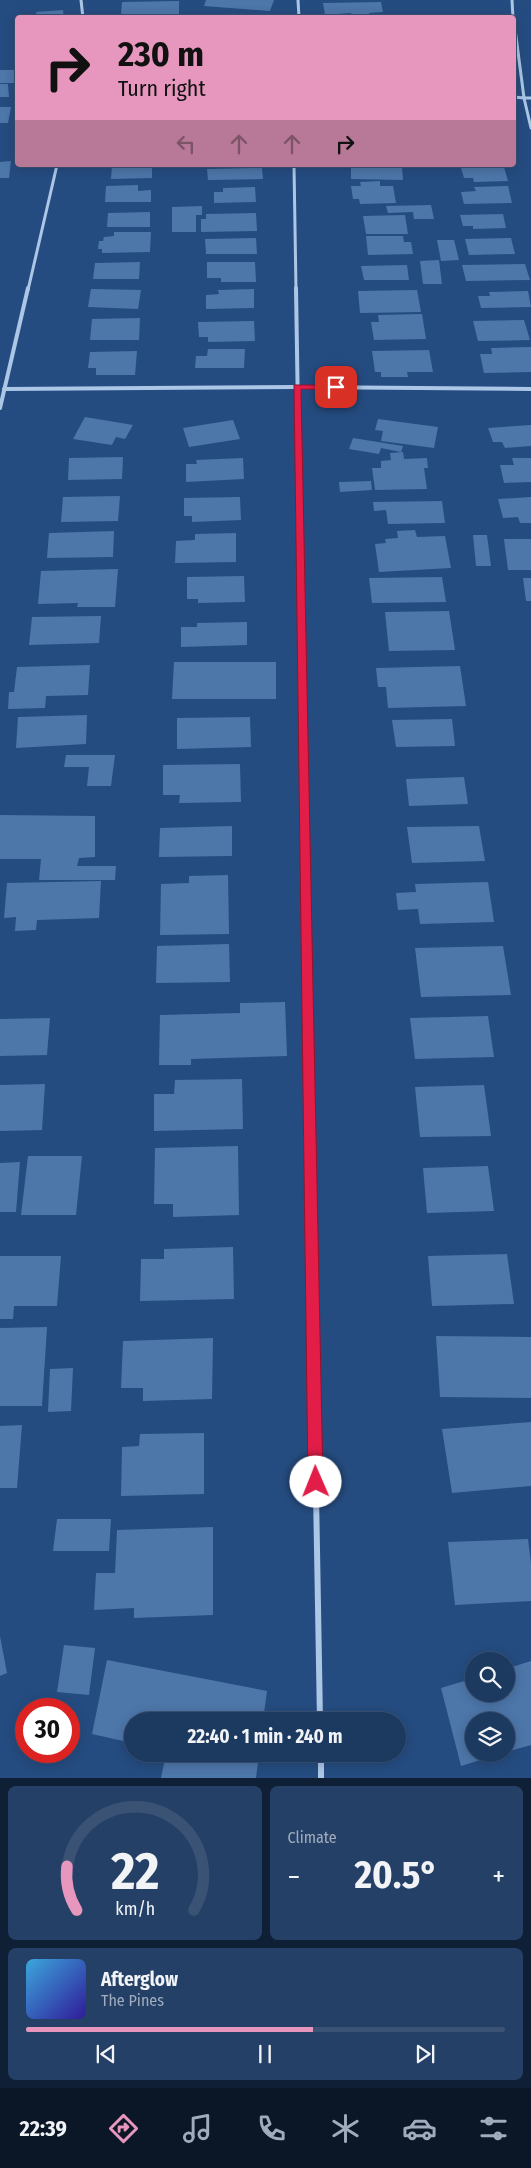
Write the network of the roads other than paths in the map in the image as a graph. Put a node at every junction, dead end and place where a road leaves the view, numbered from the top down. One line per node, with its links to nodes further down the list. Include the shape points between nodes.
1 (81, 0): 4 (street)
2 (298, 0): 5 (street)
3 (512, 0): 6 (street)
4 (82, 15)
5 (299, 15)
6 (514, 15)
7 (516, 35): 9 (street)
8 (516, 97): 9 (street)
9 (524, 98): 10 (street); 11 (street)
10 (531, 98)
11 (531, 128)
12 (57, 167): 15 (street)
13 (294, 167): 14 (street)
14 (296, 387): 15 (street); 16 (street); 18 (street)
15 (4, 388): 17 (street)
16 (531, 389)
17 (0, 408)
18 (320, 1712)
19 (320, 1762): 20 (street)
20 (321, 1778)

